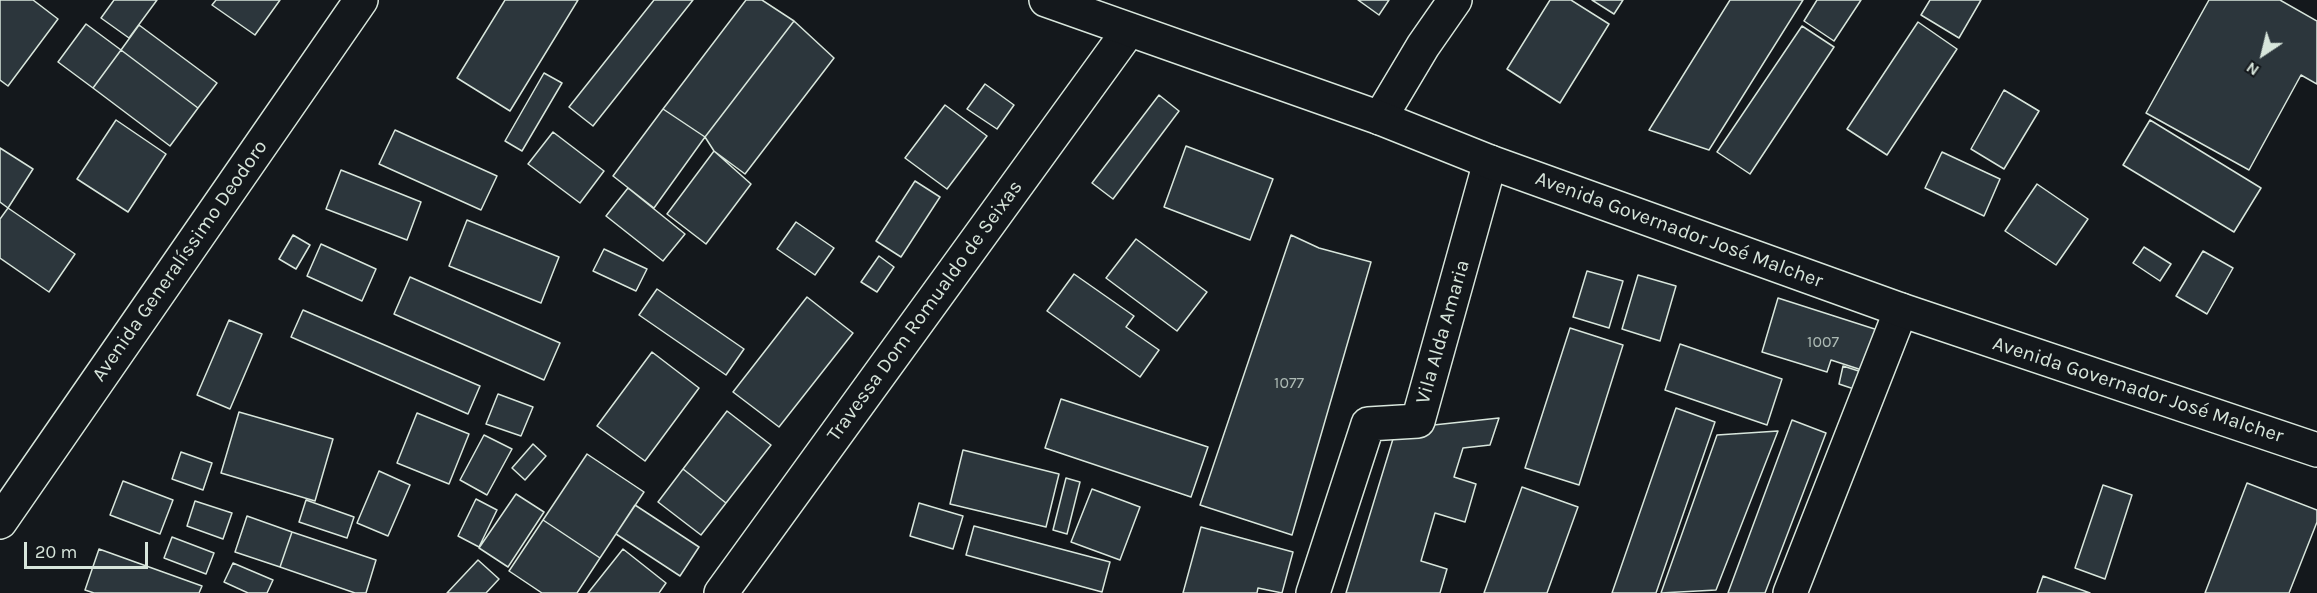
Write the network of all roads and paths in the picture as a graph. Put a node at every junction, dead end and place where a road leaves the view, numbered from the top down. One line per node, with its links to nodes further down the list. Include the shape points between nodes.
1 (361, 0): 9 (street, Avenida Generalíssimo Deodoro)
2 (1046, 0): 4 (street, Avenida Governador José Malcher)
3 (1455, 0): 5 (street)
4 (1130, 30): 5 (street, Avenida Governador José Malcher); 10 (street, Travessa Dom Romualdo de Seixas)
5 (1380, 118): 6 (street, Avenida Governador José Malcher)
6 (1490, 162): 7 (street, Avenida Governador José Malcher); 11 (street, Vila Alda Amaria, via 1418,421 1368,424)
7 (1901, 310): 8 (street, Avenida Governador José Malcher); 12 (street)
8 (2317, 450)
9 (0, 522)
10 (721, 593)
11 (1313, 593)
12 (1790, 593)

